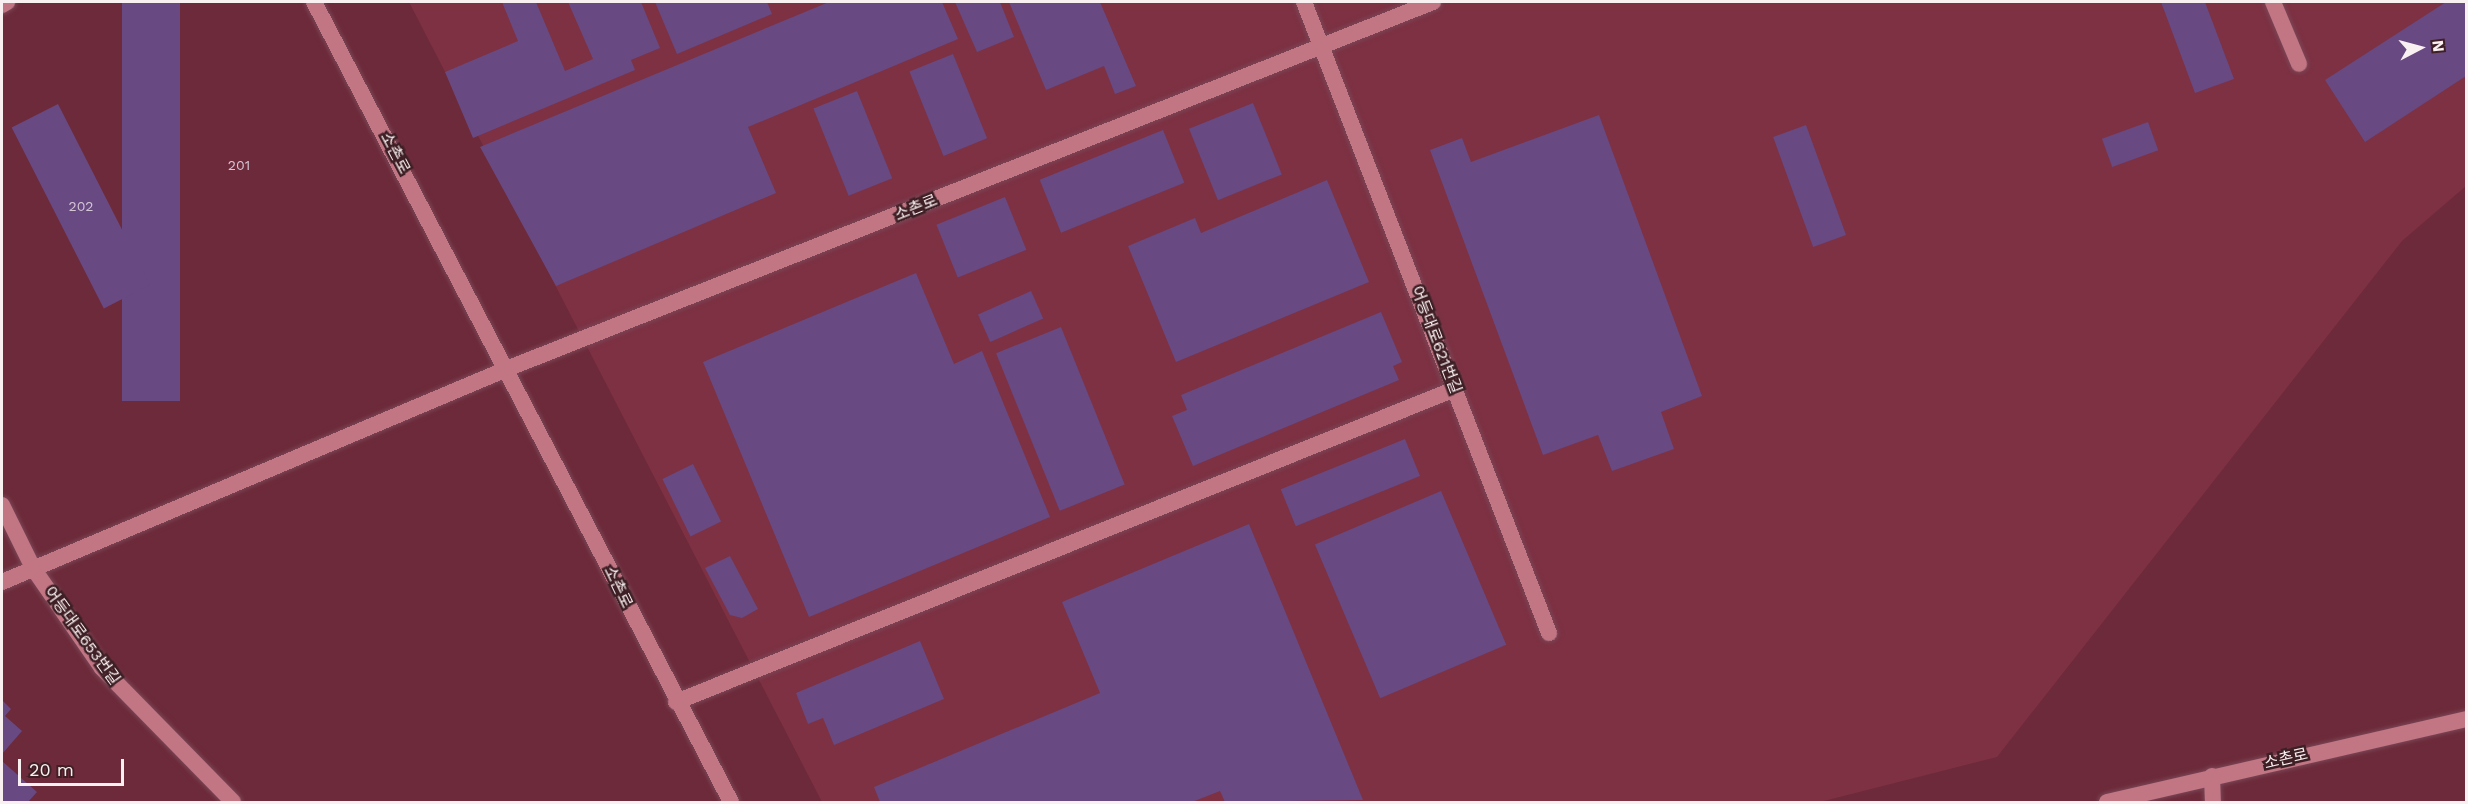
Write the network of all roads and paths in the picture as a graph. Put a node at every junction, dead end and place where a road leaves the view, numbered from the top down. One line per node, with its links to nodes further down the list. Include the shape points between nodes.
1 (8, 2): 6 (street)
2 (314, 2): 9 (street, 소촌로)
3 (1304, 2): 7 (street, 어등대로621번길)
4 (1433, 2): 7 (street)
5 (2273, 2): 8 (street)
6 (2, 5)
7 (1322, 47): 9 (street, 소촌로); 10 (street, 어등대로621번길)
8 (2300, 64)
9 (510, 368): 12 (street); 15 (street, 소촌로)
10 (1455, 389): 14 (street, 어등대로621번길); 15 (street)
11 (2, 505): 12 (street, 어등대로653번길)
12 (33, 568): 13 (street); 18 (street, 어등대로653번길, via 102,668)
13 (2, 582)
14 (1549, 633)
15 (675, 702): 19 (street, 소촌로)
16 (2466, 719): 17 (street, 소촌로)
17 (2212, 776): 20 (street, 소촌로); 21 (street)
18 (233, 802)
19 (732, 802)
20 (2107, 802)
21 (2213, 802)

